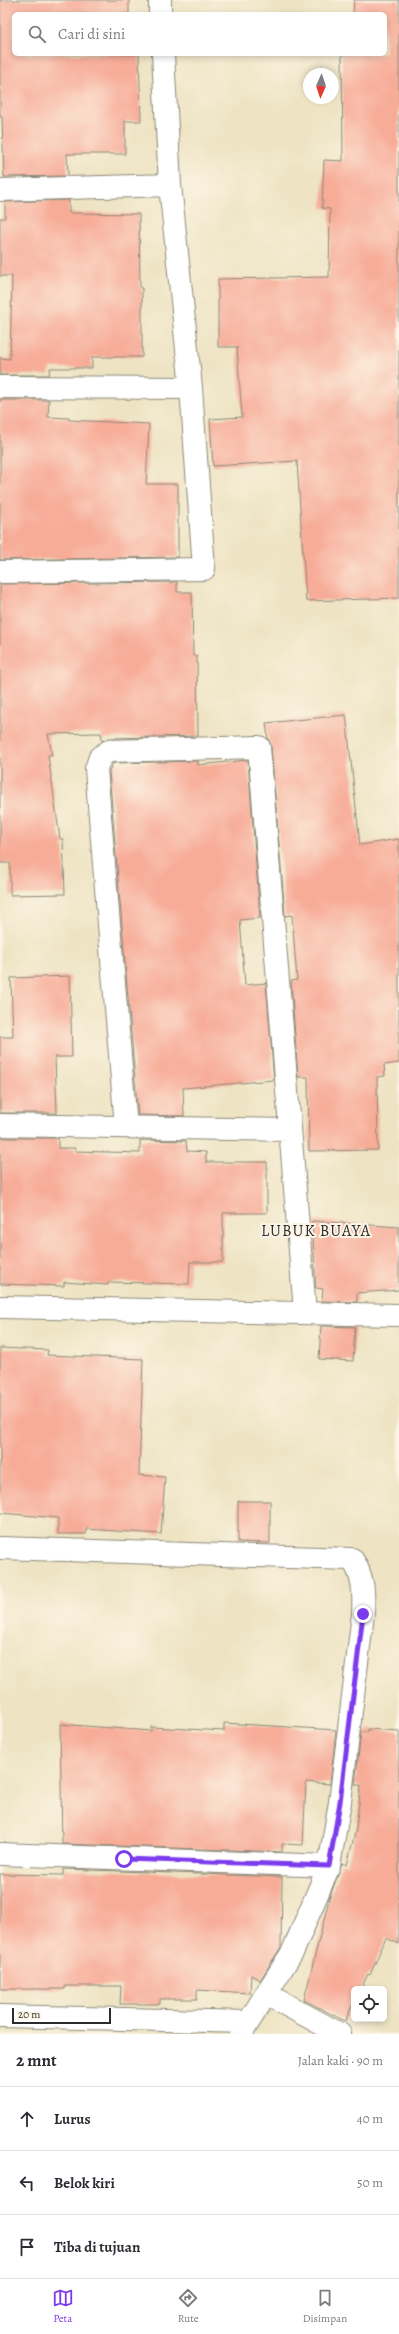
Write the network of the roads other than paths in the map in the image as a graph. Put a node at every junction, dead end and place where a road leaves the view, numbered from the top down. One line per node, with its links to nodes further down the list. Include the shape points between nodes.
1 (160, 0): 2 (street)
2 (160, 12)
3 (163, 56): 4 (street)
4 (170, 185): 5 (street); 7 (street)
5 (0, 190)
6 (0, 387): 7 (street)
7 (191, 388): 8 (street, via 204,569)
8 (0, 572)
9 (0, 1125): 10 (street)
10 (126, 1127): 11 (street); 11 (street, via 96,769 100,757 109,751 259,747)
11 (290, 1130): 13 (street)
12 (0, 1307): 13 (street)
13 (305, 1312): 14 (street)
14 (399, 1315)
15 (0, 1548): 17 (street, via 352,1559 359,1568 364,1588 363,1614 340,1802)
16 (0, 1854): 17 (street)
17 (329, 1866): 18 (street, via 293,1950)
18 (266, 1994): 20 (street); 21 (street)
19 (0, 2016): 20 (street)
20 (244, 2028)
21 (340, 2034)

